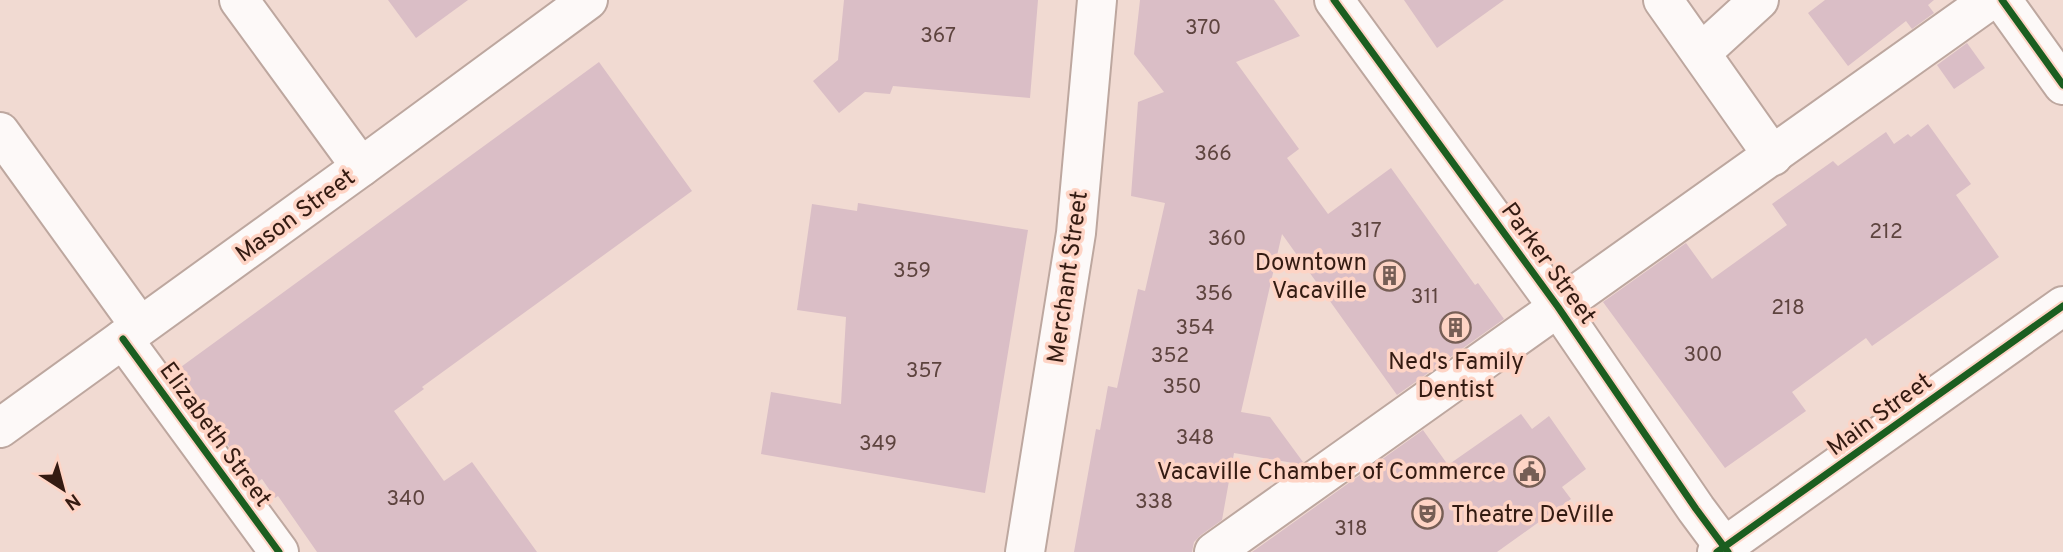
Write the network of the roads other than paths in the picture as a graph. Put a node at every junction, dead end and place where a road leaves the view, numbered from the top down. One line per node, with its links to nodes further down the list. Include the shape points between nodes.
1 (239, 0): 13 (street)
2 (1097, 0): 20 (street, Merchant Street, via 1076,233)
3 (1334, 0): 15 (street, Parker Street)
4 (1663, 0): 9 (street)
5 (1759, 0): 9 (street)
6 (1990, 0): 12 (street)
7 (2002, 0): 10 (street)
8 (579, 3): 13 (street, Mason Street)
9 (1701, 53): 12 (street)
10 (2063, 85)
11 (0, 132): 16 (street, Elizabeth Street)
12 (1773, 156): 15 (street)
13 (361, 167): 16 (street, Mason Street)
14 (2063, 306): 18 (street, Main Street)
15 (1558, 307): 18 (street, Parker Street); 21 (street)
16 (131, 332): 17 (street, Mason Street); 19 (street, Elizabeth Street)
17 (0, 428)
18 (1723, 550)
19 (279, 552)
20 (1025, 552)
21 (1214, 552)

